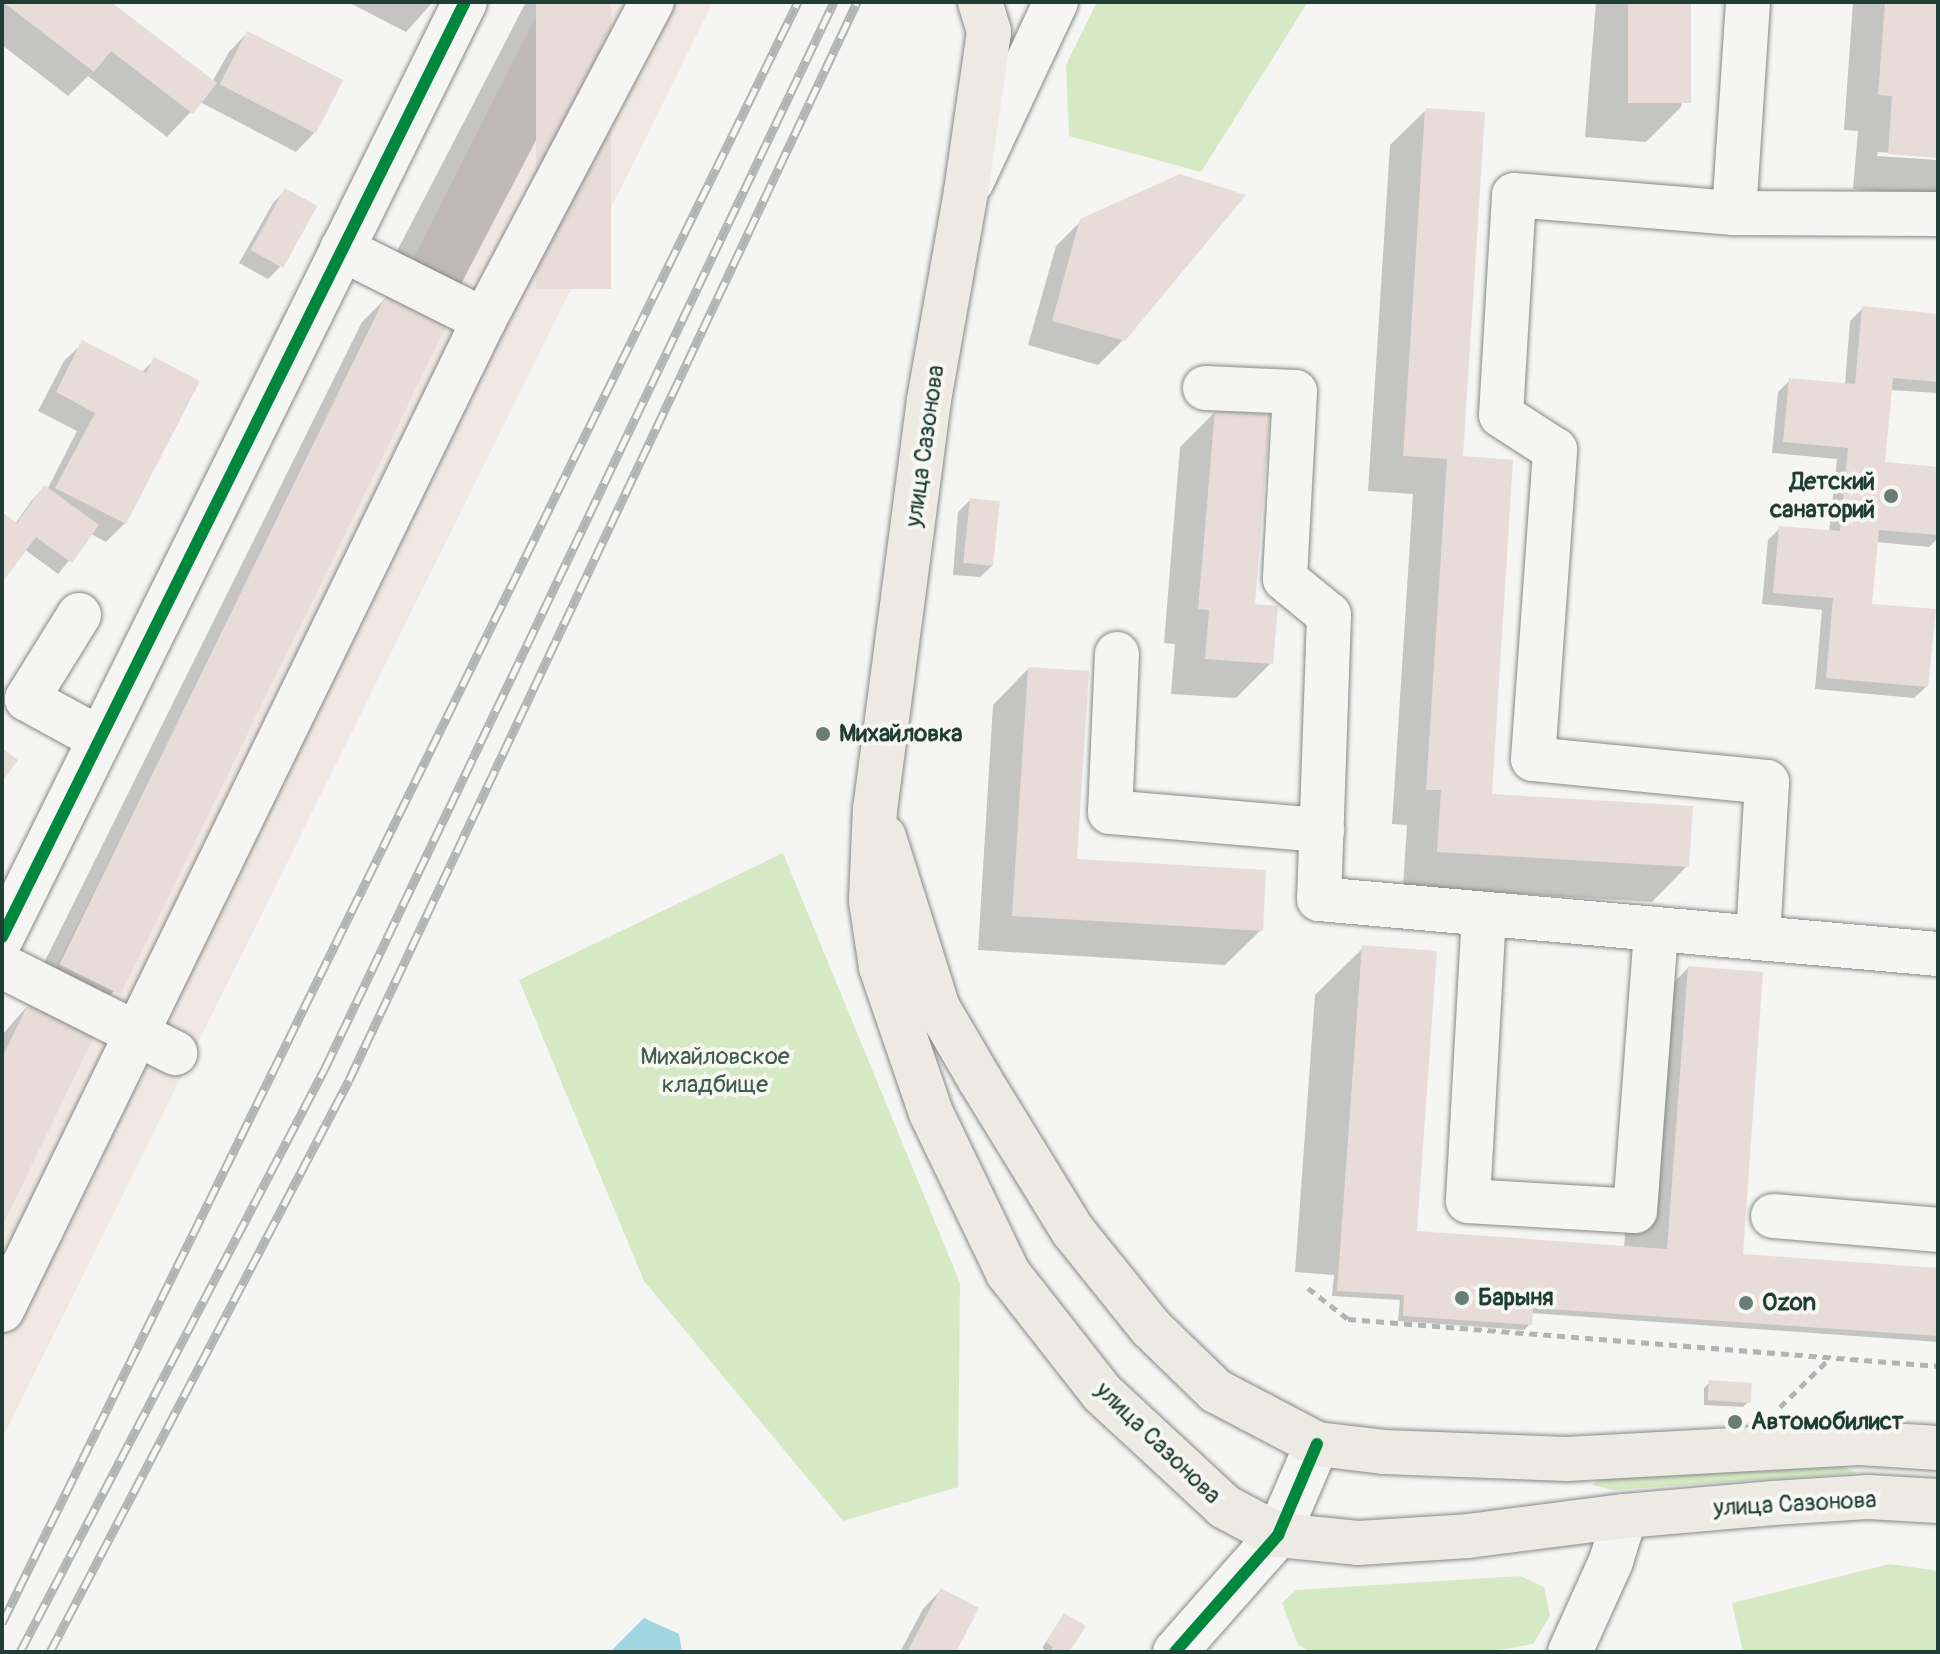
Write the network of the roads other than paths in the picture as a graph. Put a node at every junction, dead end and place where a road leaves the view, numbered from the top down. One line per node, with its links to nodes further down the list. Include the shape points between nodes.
1 (465, 2): 9 (street)
2 (652, 2): 10 (street)
3 (980, 2): 6 (main road, улица Сазонова, via 989,32)
4 (1056, 2): 6 (street)
5 (1748, 2): 7 (street)
6 (966, 192): 15 (main road, улица Сазонова, via 929,400)
7 (1734, 213): 8 (street); 20 (street, via 1514,195 1501,415 1555,450 1533,759 1767,782)
8 (1938, 214)
9 (342, 249): 10 (street); 14 (street)
10 (484, 320): 23 (street)
11 (1205, 388): 16 (street, via 1295,392 1285,579 1329,615)
12 (79, 615): 14 (street, via 27,699)
13 (1117, 654): 16 (street, via 1110,812)
14 (100, 739): 19 (street)
15 (875, 808): 29 (main road, улица Сазонова, via 938,1008 1073,1231 1151,1328 1216,1391); 34 (main road, улица Сазонова, via 871,901 881,967 931,1113 1008,1273 1102,1393 1225,1507)
16 (1322, 830): 17 (street, via 1319,899)
17 (1484, 914): 18 (street); 18 (street, via 1468,1201 1635,1211)
18 (1656, 929): 20 (street)
19 (2, 937)
20 (1758, 938): 21 (street)
21 (1938, 954)
22 (2, 966): 23 (street)
23 (137, 1033): 24 (street); 27 (street)
24 (175, 1053)
25 (1773, 1216): 26 (street)
26 (1938, 1230)
27 (2, 1310)
28 (1860, 1443): 29 (main road, улица Сазонова, via 1567,1459); 30 (main road, улица Сазонова); 31 (street, via 1877,1466 1875,1490)
29 (1317, 1444): 34 (street)
30 (1938, 1448)
31 (1868, 1497): 32 (main road, улица Сазонова); 33 (main road, улица Сазонова)
32 (1938, 1501)
33 (1625, 1516): 34 (main road, улица Сазонова, via 1468,1536 1358,1543); 36 (street)
34 (1278, 1535): 35 (street)
35 (1185, 1649)
36 (1570, 1652)

